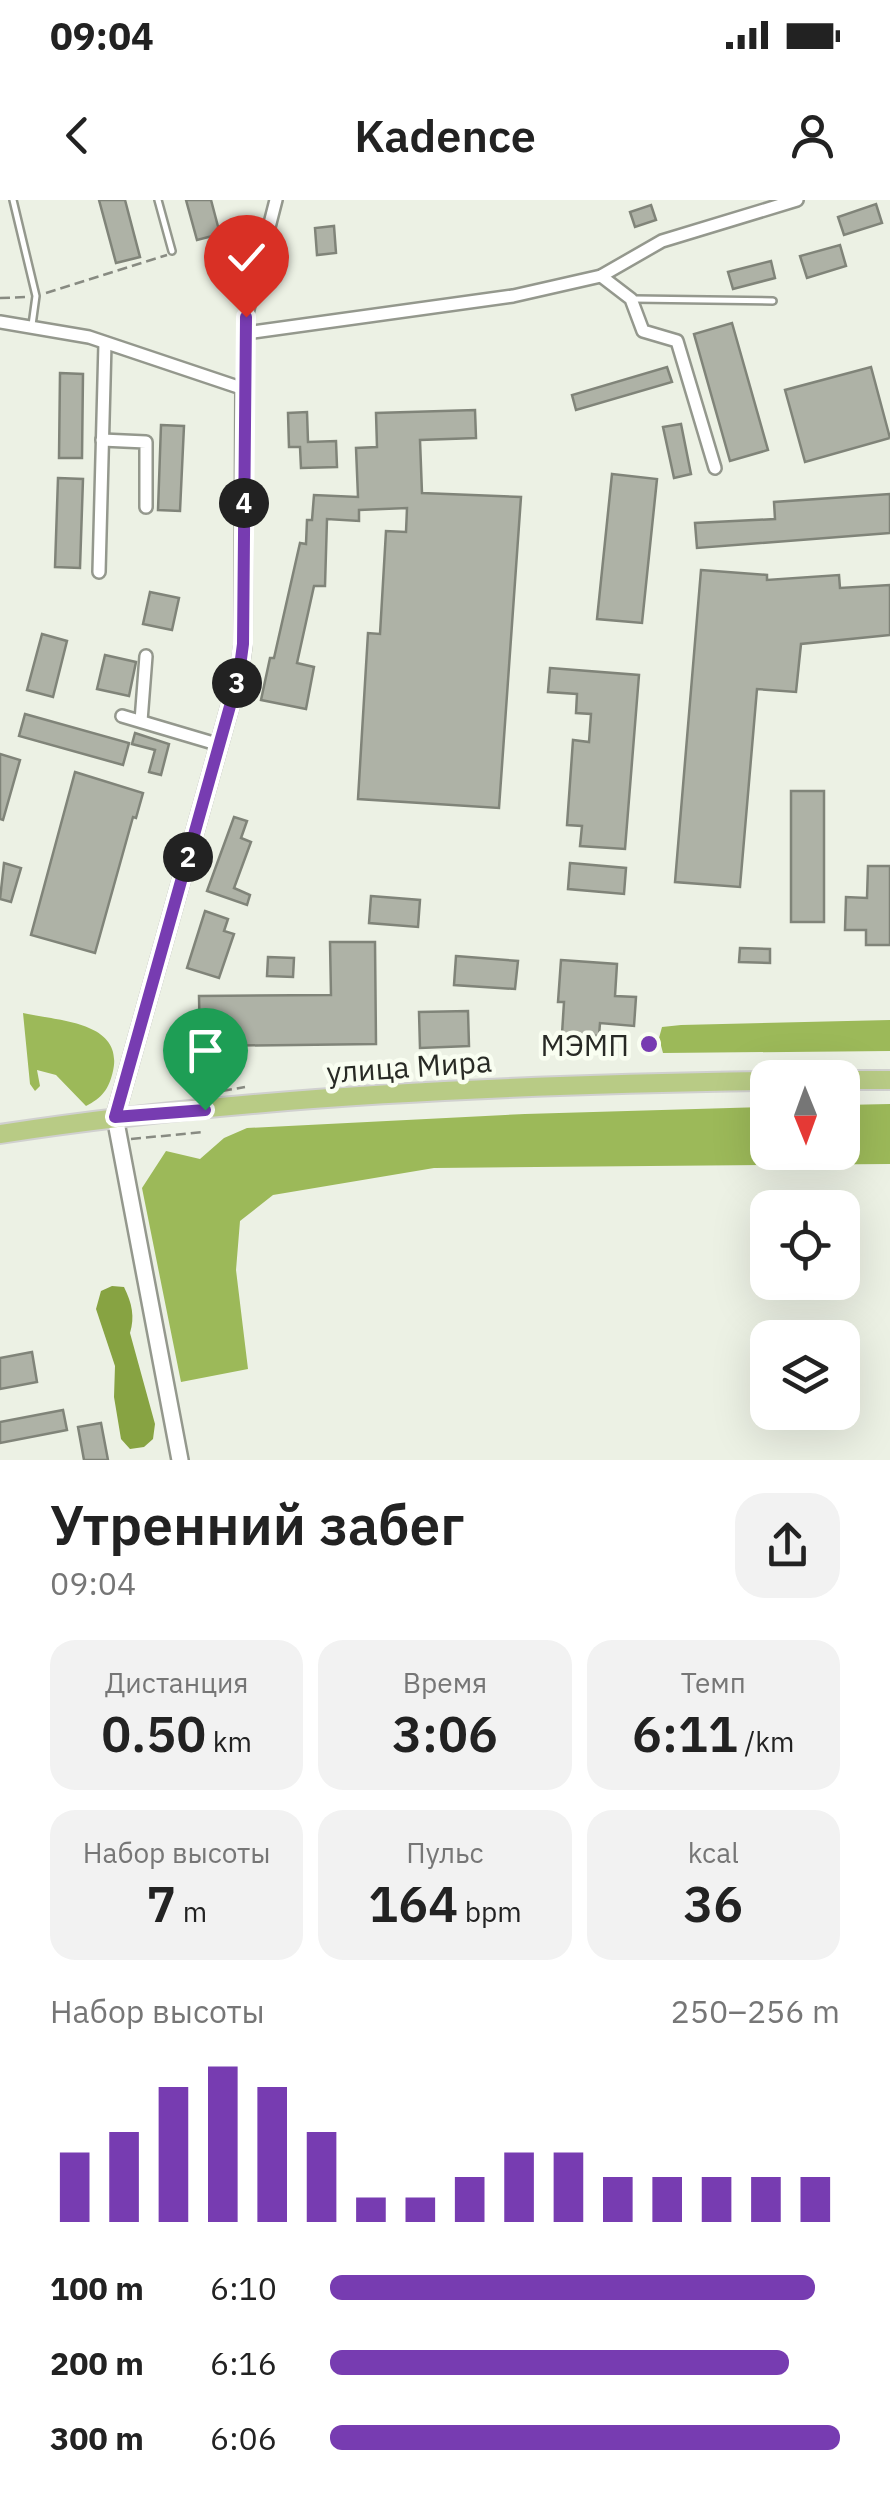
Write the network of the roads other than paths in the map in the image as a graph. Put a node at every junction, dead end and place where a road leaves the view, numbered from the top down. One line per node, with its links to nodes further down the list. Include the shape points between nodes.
1 (13, 200): 10 (lane, via 36,296)
2 (158, 200): 5 (lane)
3 (276, 200): 11 (street)
4 (796, 200): 6 (street, via 662,240)
5 (172, 251)
6 (601, 276): 7 (street); 11 (street, via 513,296)
7 (631, 299): 8 (lane); 15 (street, via 644,332 678,340)
8 (773, 301)
9 (0, 322): 10 (street)
10 (32, 325): 12 (street)
11 (246, 333): 13 (street)
12 (105, 343): 13 (street); 14 (street)
13 (244, 389): 21 (street, via 243,644)
14 (102, 440): 16 (street, via 146,442); 17 (street)
15 (715, 468)
16 (146, 508)
17 (99, 572)
18 (146, 656): 20 (street)
19 (122, 716): 20 (street)
20 (142, 720): 21 (street)
21 (220, 745): 25 (street)
22 (860, 1080): 23 (main road)
23 (890, 1080)
24 (750, 1082): 25 (main road, улица Мира, via 406,1092)
25 (115, 1117): 26 (main road, улица Мира); 27 (street)
26 (0, 1134)
27 (180, 1460)

